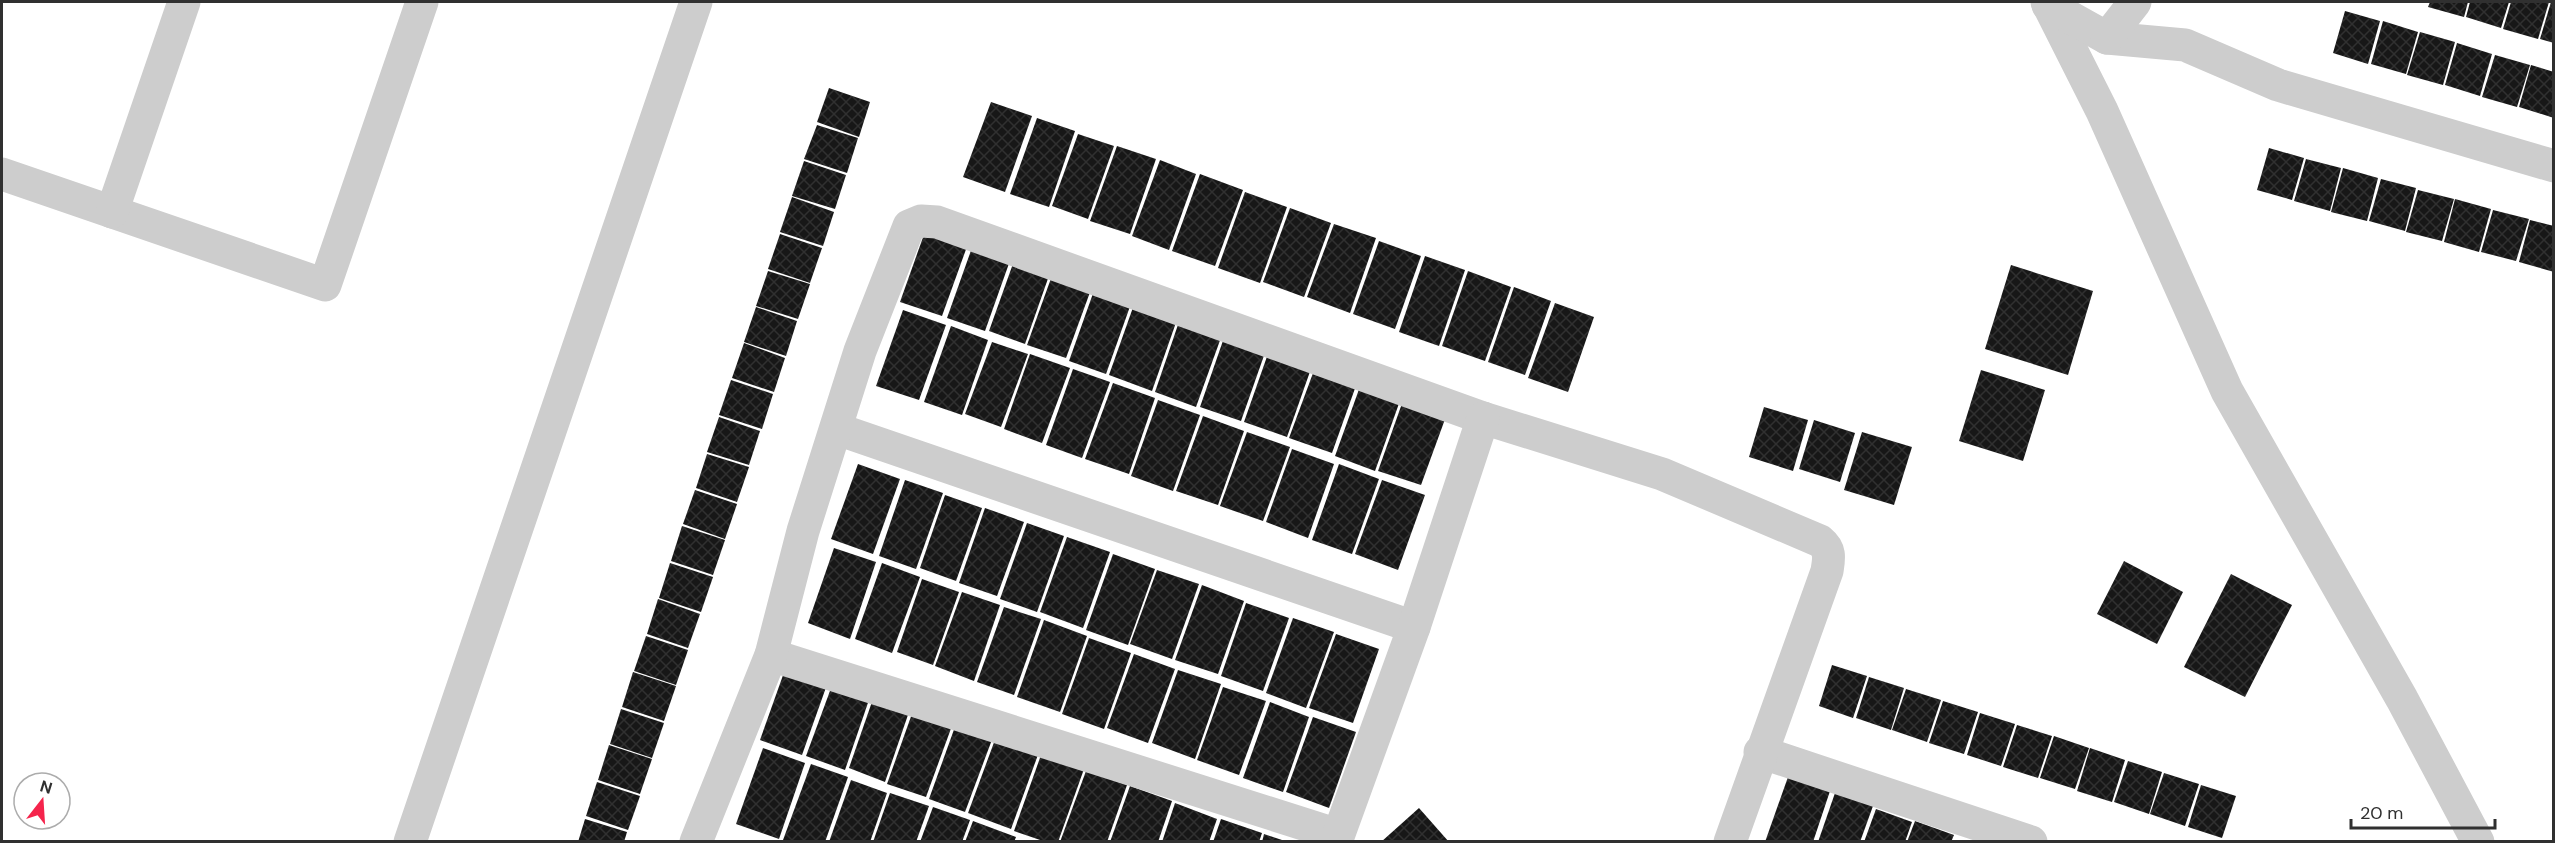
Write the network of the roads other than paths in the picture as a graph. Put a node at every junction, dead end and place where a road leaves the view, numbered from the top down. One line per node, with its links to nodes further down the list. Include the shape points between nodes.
1 (184, 2): 9 (street)
2 (422, 2): 9 (street, via 325,285)
3 (696, 2): 16 (street)
4 (2135, 2): 6 (street)
5 (2047, 3): 6 (street); 20 (street, via 2102,111 2227,391 2402,699)
6 (2107, 38): 7 (street, via 2185,45 2278,85)
7 (2553, 166)
8 (2, 174): 9 (street)
9 (112, 212)
10 (1484, 418): 11 (street, via 937,222 921,221 909,226 898,251 860,351); 12 (street); 14 (street, via 1662,474 1827,546 1827,571)
11 (837, 429): 12 (street); 13 (street, via 803,531)
12 (1413, 627): 15 (street)
13 (771, 656): 15 (street); 17 (street)
14 (1760, 752): 18 (street); 19 (street)
15 (1337, 838)
16 (410, 842)
17 (696, 842)
18 (1730, 842)
19 (2031, 842)
20 (2478, 842)

